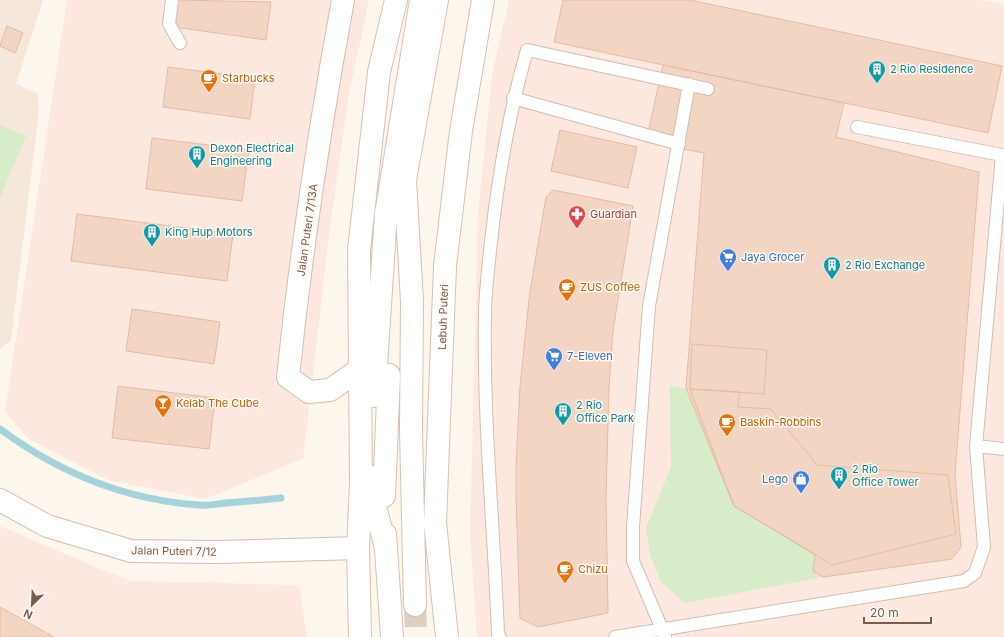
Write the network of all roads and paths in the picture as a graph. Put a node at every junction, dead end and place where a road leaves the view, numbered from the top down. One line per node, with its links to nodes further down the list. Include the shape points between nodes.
1 (172, 0): 7 (lane, via 169,24)
2 (343, 0): 15 (main road, Jalan Puteri 7/13A, via 332,56 288,377 309,392 330,390)
3 (396, 0): 15 (main road, via 379,72 359,250)
4 (421, 0): 20 (main road, via 386,214 379,294 373,441 374,502)
5 (438, 0): 14 (main road)
6 (483, 0): 25 (main road, Lebuh Puteri, via 461,131 445,266 435,523)
7 (180, 43)
8 (690, 84): 9 (lane); 10 (lane, via 527,50); 12 (lane)
9 (708, 89)
10 (513, 98): 12 (lane); 26 (lane, via 496,191 484,313 485,401)
11 (857, 127): 13 (lane)
12 (679, 144): 22 (lane, via 649,306 632,527 634,561)
13 (1003, 155): 16 (lane)
14 (404, 180): 20 (main road, via 392,303 384,482); 21 (main road, via 412,301 411,430)
15 (360, 369): 19 (main road, via 361,483)
16 (976, 446): 17 (lane); 22 (lane, via 984,547 975,573 964,581)
17 (1004, 448)
18 (0, 500): 19 (main road, Jalan Puteri 7/12, via 47,526 130,551 217,552)
19 (358, 548): 23 (main road)
20 (386, 548): 24 (main road)
21 (416, 604)
22 (664, 633): 27 (lane)
23 (360, 637)
24 (392, 637)
25 (447, 637)
26 (500, 637)
27 (615, 637)

